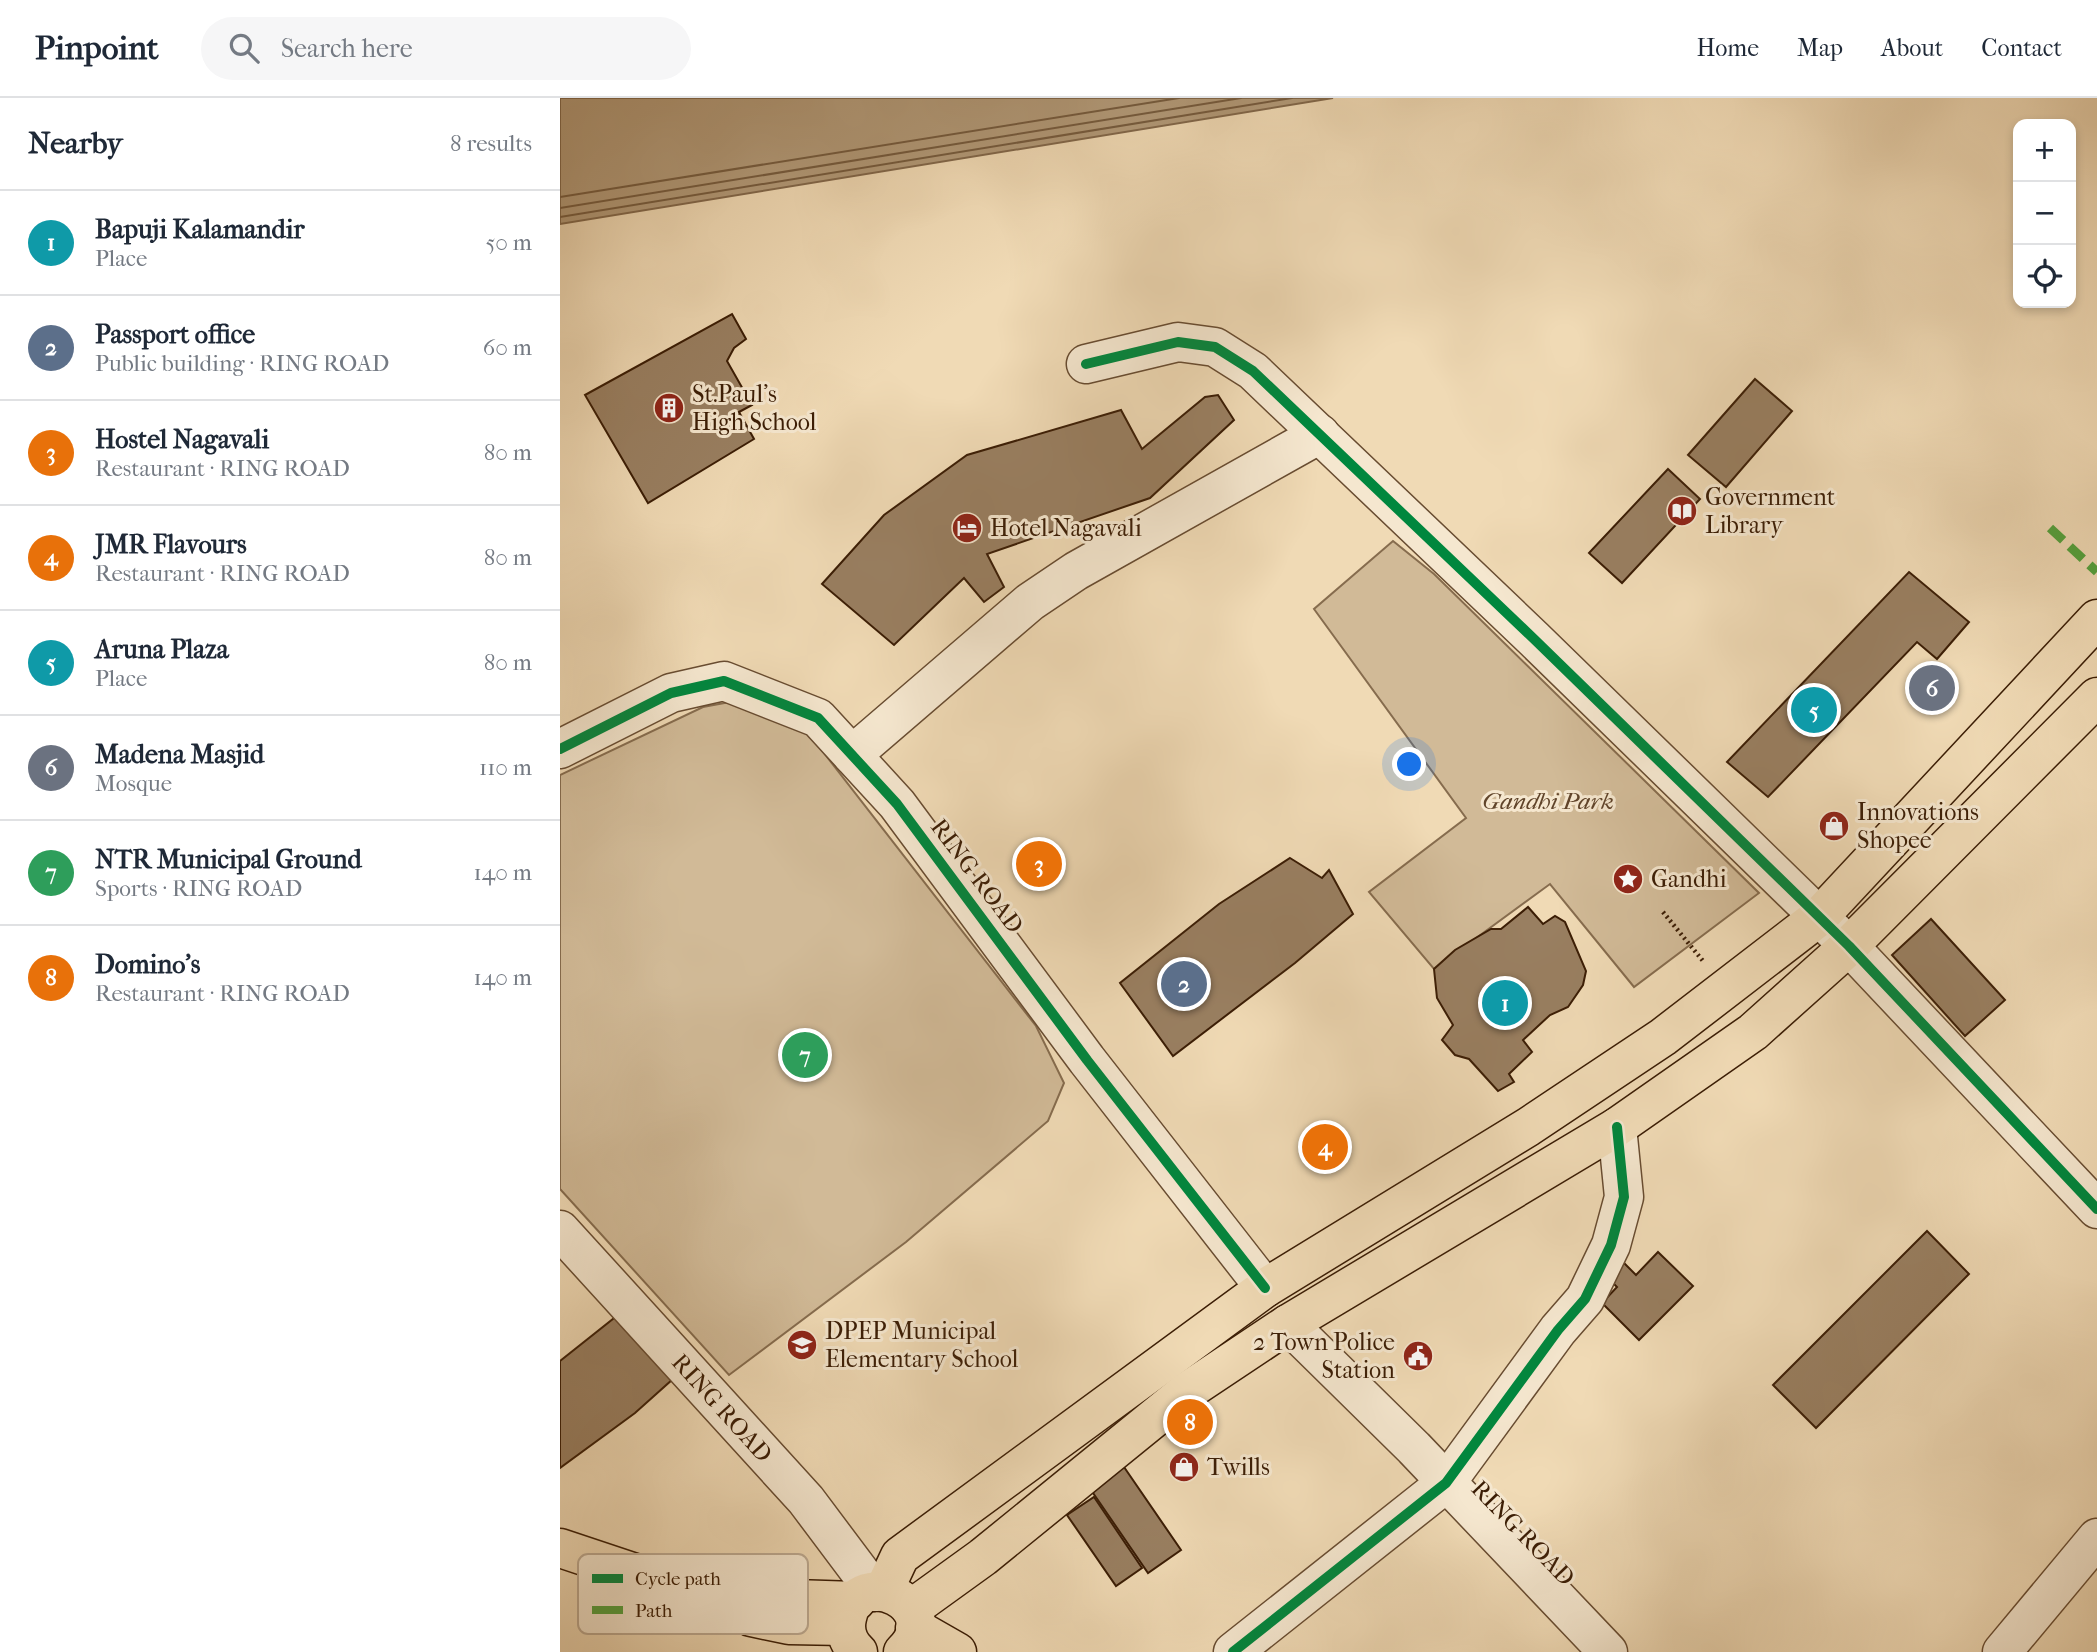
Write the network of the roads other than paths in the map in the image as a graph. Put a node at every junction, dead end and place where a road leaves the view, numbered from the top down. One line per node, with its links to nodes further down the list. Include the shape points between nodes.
1 (1086, 364): 2 (street, via 1178,342 1215,347 1253,371)
2 (1320, 434): 6 (street, via 1076,570 1030,602); 7 (street)
3 (2097, 619): 7 (main road)
4 (2097, 697): 8 (main road)
5 (560, 749): 6 (street, RING ROAD, via 671,693 724,681 818,718)
6 (852, 755): 12 (street, RING ROAD, via 897,804 1087,1060)
7 (1819, 917): 8 (street); 12 (main road, via 1663,1037 1528,1127)
8 (1849, 946): 9 (main road, via 1753,1032); 10 (street)
9 (1617, 1127): 13 (main road); 14 (street, via 1624,1197 1611,1245 1585,1299)
10 (2097, 1209)
11 (560, 1230): 19 (street, RING ROAD, via 806,1500)
12 (1265, 1287): 19 (main road, via 900,1556)
13 (1288, 1324): 14 (street, RING ROAD); 19 (main road, via 1186,1392 983,1557)
14 (1446, 1483): 21 (street); 22 (street, RING ROAD)
15 (2097, 1538): 23 (street)
16 (560, 1548): 17 (main road)
17 (578, 1554)
18 (808, 1603): 19 (main road)
19 (873, 1624): 20 (main road)
20 (957, 1652)
21 (1233, 1652)
22 (1608, 1652)
23 (2002, 1652)

